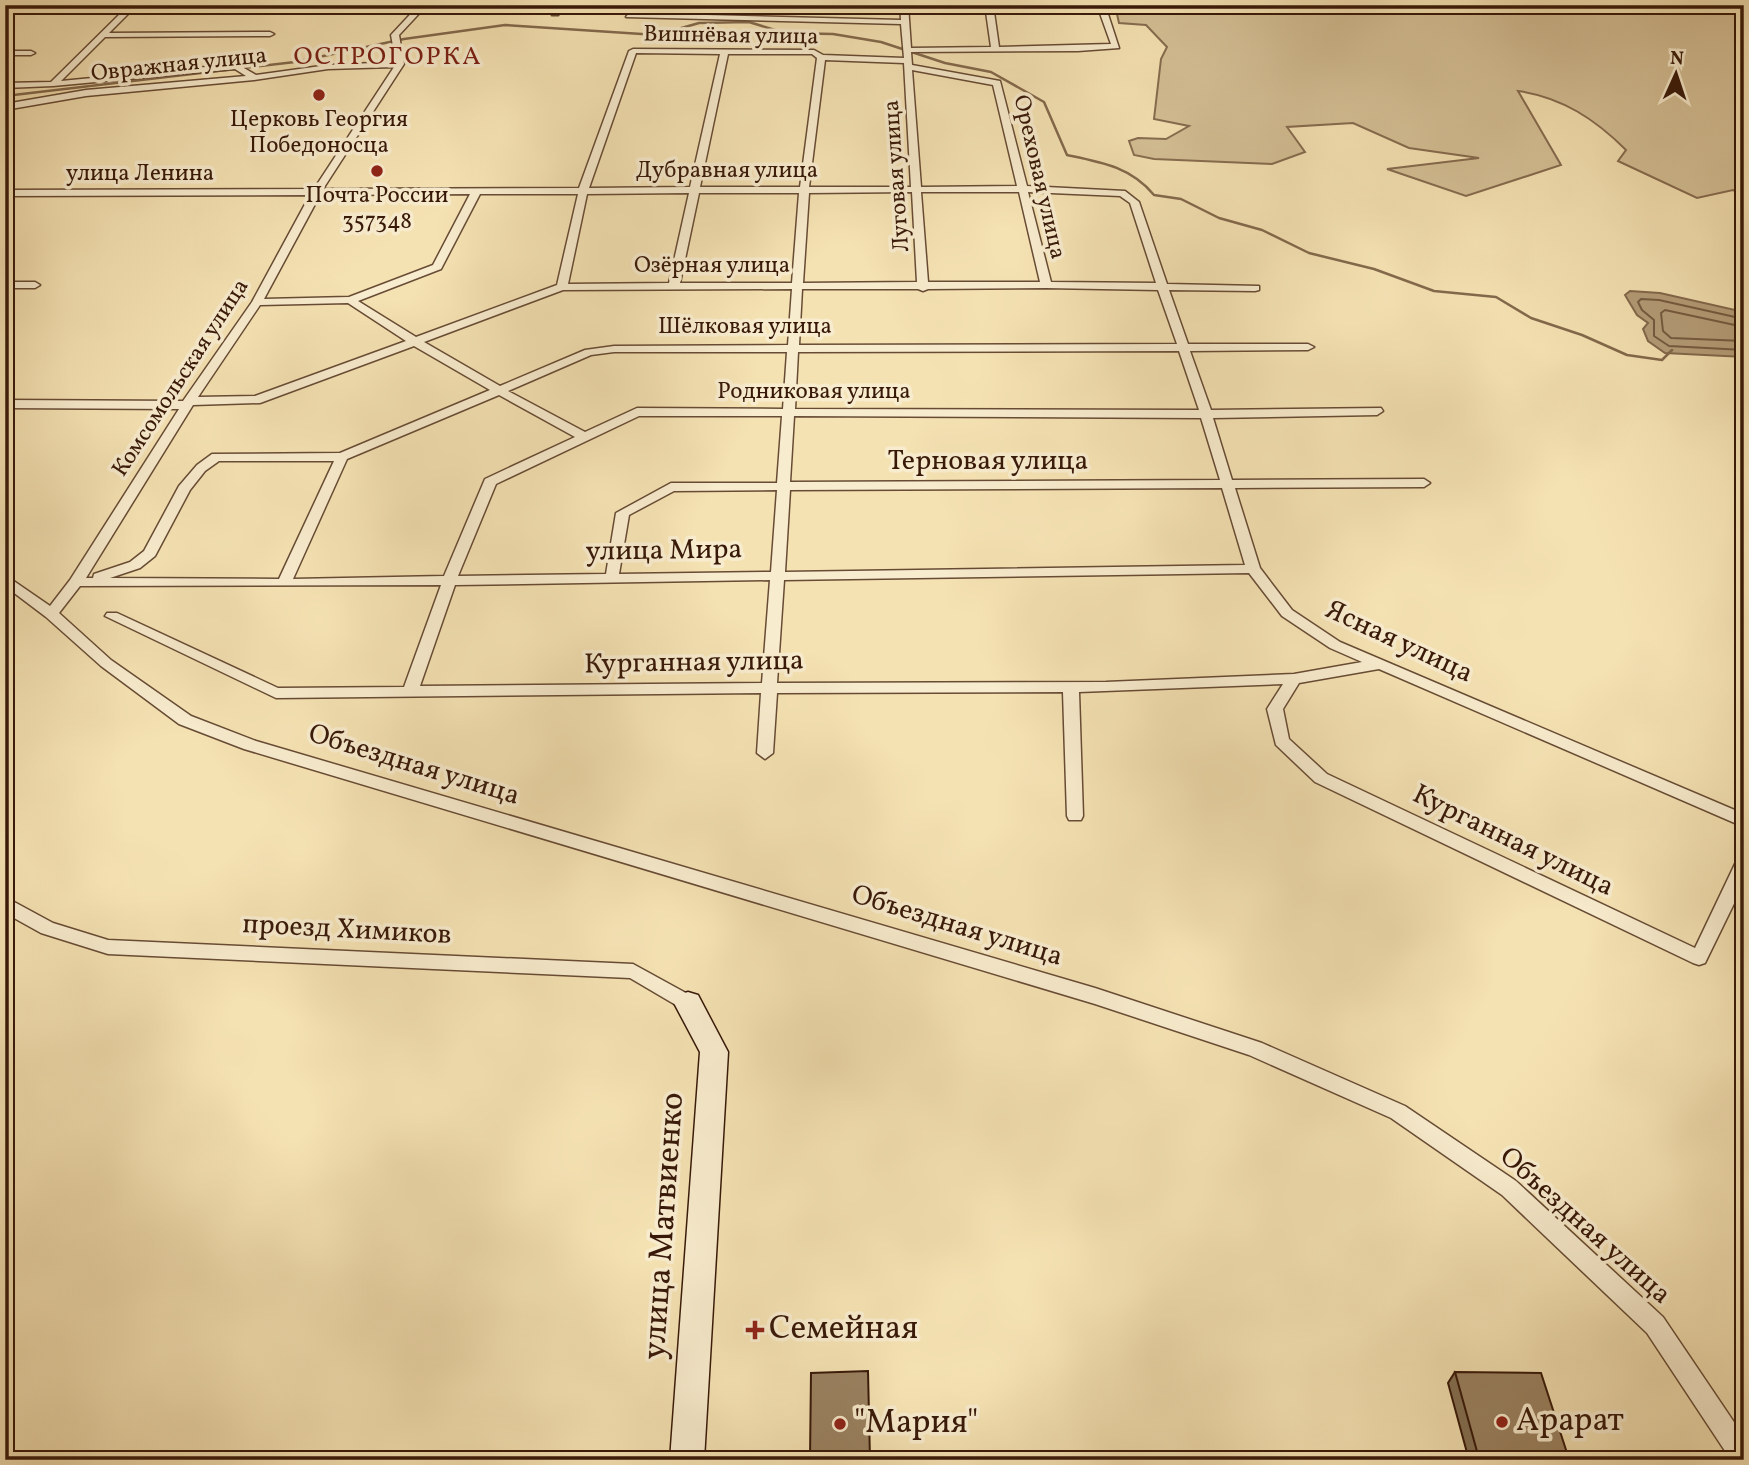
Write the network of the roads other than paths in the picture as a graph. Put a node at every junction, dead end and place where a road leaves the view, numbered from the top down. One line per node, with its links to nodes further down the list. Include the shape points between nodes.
1 (133, 5): 2 (street); 14 (street)
2 (182, 5)
3 (424, 5): 21 (street, via 395,35)
4 (562, 5): 10 (street)
5 (636, 5): 11 (street, via 629,15)
6 (719, 5): 11 (street)
7 (904, 5): 12 (street)
8 (989, 5): 15 (street)
9 (1101, 5): 15 (street, via 1116,46)
10 (555, 13)
11 (714, 16): 12 (street)
12 (905, 22): 16 (street)
13 (270, 34): 14 (street)
14 (100, 35): 24 (street)
15 (995, 48): 16 (street)
16 (907, 50): 22 (street, Луговая улица)
17 (724, 52): 20 (street, Вишнёвая улица, via 814,52); 30 (street, Вишнёвая улица, via 633,51); 31 (street)
18 (5, 53): 19 (street)
19 (31, 53)
20 (821, 57): 22 (street, Вишнёвая улица); 28 (street)
21 (400, 64): 23 (street, Овражная улица, via 328,67); 34 (street, Комсомольская улица)
22 (908, 64): 27 (street, Ореховая улица, via 997,83); 29 (street, Луговая улица)
23 (254, 78): 24 (street, Овражная улица, via 237,66); 26 (street, Овражная улица, via 86,93)
24 (53, 84): 25 (street, Овражная улица)
25 (5, 86)
26 (5, 107)
27 (1023, 189): 29 (street, Дубравная улица); 35 (street, Дубравная улица, via 1122,193); 38 (street, Ореховая улица)
28 (804, 190): 29 (street, Дубравная улица); 31 (street, Дубравная улица); 41 (street)
29 (918, 190): 43 (street, Луговая улица)
30 (583, 191): 31 (street, Дубравная улица); 33 (street, Дубравная улица); 39 (street)
31 (694, 191): 40 (street)
32 (5, 192): 34 (street, улица Ленина)
33 (476, 192): 34 (street, Дубравная улица); 45 (street, via 436,267)
34 (316, 193): 46 (street, Комсомольская улица)
35 (1134, 202): 42 (street, Ясная улица)
36 (5, 285): 37 (street)
37 (36, 285)
38 (1045, 285): 42 (street, Озёрная улица); 43 (street, Озёрная улица)
39 (562, 287): 40 (street, Озёрная улица); 47 (street, Озёрная улица)
40 (674, 287): 41 (street, Озёрная улица)
41 (799, 287): 43 (street, Озёрная улица); 49 (street)
42 (1161, 287): 44 (street, Озёрная улица); 50 (street, Ясная улица)
43 (923, 288)
44 (1255, 288)
45 (350, 300): 46 (street); 47 (street)
46 (257, 302): 52 (street, Комсомольская улица)
47 (414, 340): 51 (street); 52 (street, Озёрная улица, via 256,400)
48 (1308, 347): 50 (street, Шёлковая улица)
49 (795, 348): 50 (street, Шёлковая улица); 51 (street, Шёлковая улица, via 589,352); 55 (street)
50 (1184, 348): 56 (street, Ясная улица)
51 (498, 390): 57 (street); 58 (street, Шёлковая улица)
52 (189, 403): 53 (street, Озёрная улица); 67 (street, Комсомольская улица)
53 (5, 404)
54 (1377, 411): 56 (street, Родниковая улица)
55 (790, 412): 56 (street, Родниковая улица); 57 (street, Родниковая улица, via 637,412); 61 (street)
56 (1206, 414): 60 (street, Ясная улица)
57 (585, 438): 66 (street, Родниковая улица, via 490,482)
58 (342, 457): 67 (street, via 216,457 184,489 150,553 135,565); 68 (street)
59 (1424, 483): 60 (street, Терновая улица)
60 (1229, 484): 61 (street, Терновая улица); 62 (street, Ясная улица)
61 (785, 487): 63 (street); 64 (street, Терновая улица, via 671,487 622,513)
62 (1253, 569): 63 (street, улица Мира); 71 (street, Ясная улица, via 1287,613 1335,645)
63 (778, 574): 64 (street, улица Мира); 73 (street)
64 (612, 577): 66 (street, улица Мира)
65 (5, 579): 69 (street, Объездная улица)
66 (450, 579): 68 (street, улица Мира); 75 (street, Родниковая улица)
67 (76, 582): 68 (street, улица Мира); 69 (street, Комсомольская улица)
68 (284, 583)
69 (51, 614): 82 (street, Объездная улица, via 106,663 185,720 250,745 1095,996 1255,1049 1398,1112 1509,1188 1655,1325)
70 (112, 616): 75 (street, Курганная улица, via 276,694)
71 (1382, 664): 72 (street, Курганная улица); 78 (street, Ясная улица)
72 (1294, 679): 74 (street, Курганная улица); 79 (street, Курганная улица, via 1275,709 1282,741 1321,778 1699,958)
73 (771, 688): 74 (street, Курганная улица); 75 (street, Курганная улица); 76 (street)
74 (1070, 688): 77 (street)
75 (410, 692)
76 (765, 753)
77 (1075, 816)
78 (1744, 821)
79 (1744, 864)
80 (5, 904): 81 (street, проезд Химиков, via 47,928 107,947 632,971)
81 (688, 1003): 83 (street, улица Матвиенко, via 714,1052)
82 (1744, 1458)
83 (687, 1460)

